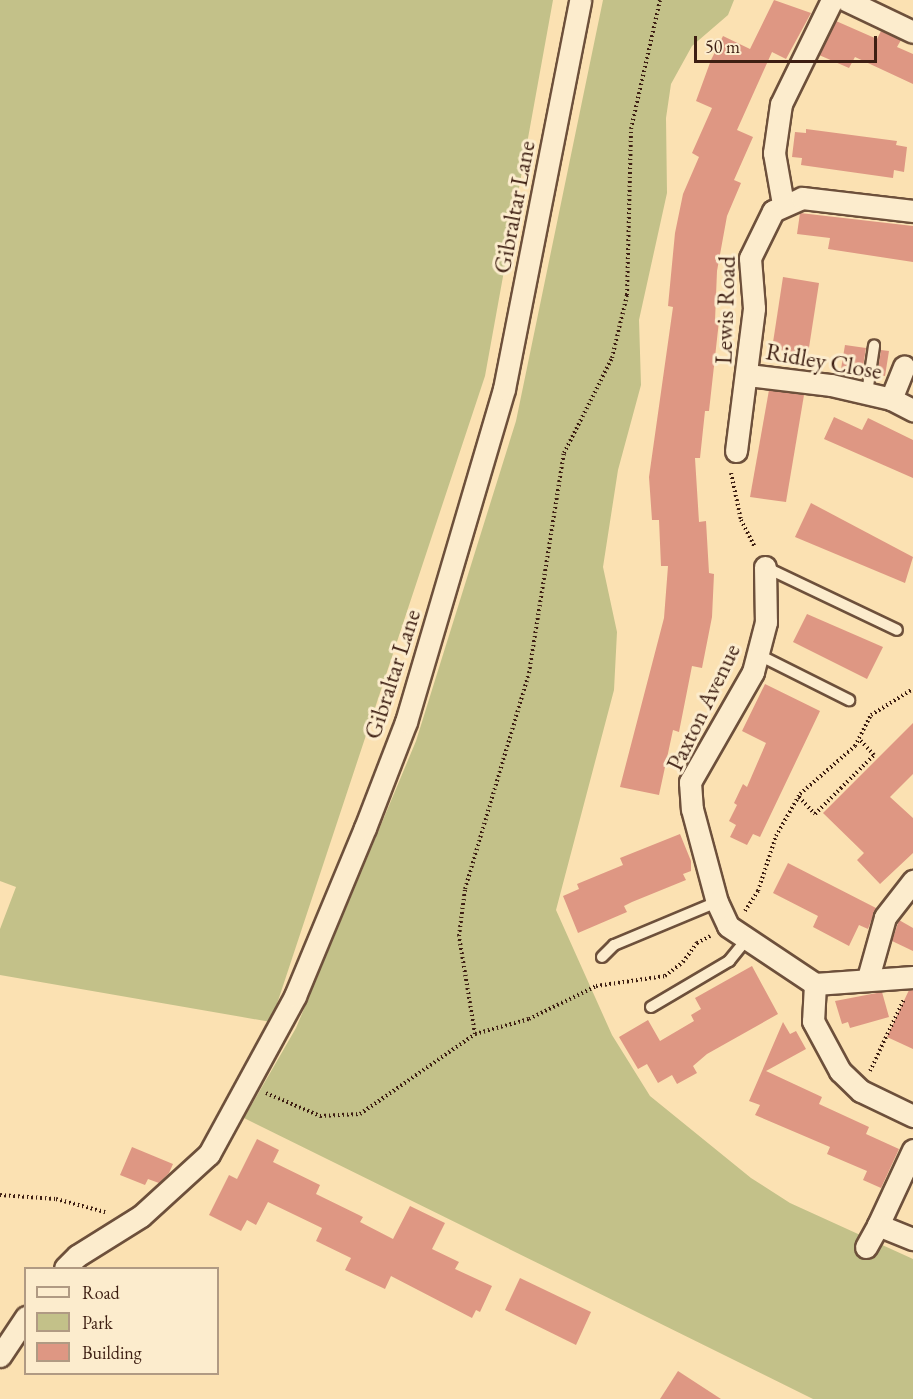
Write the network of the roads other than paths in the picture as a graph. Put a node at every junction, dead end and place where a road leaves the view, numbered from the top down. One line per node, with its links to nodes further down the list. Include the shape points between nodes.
1 (580, 0): 31 (street, Gibraltar Lane, via 504,389 406,722 295,996 209,1154 127,1224)
2 (832, 0): 5 (street, via 781,104 774,153)
3 (846, 0): 4 (street)
4 (913, 32)
5 (783, 204): 6 (street, via 816,198); 9 (street, Lewis Road, via 773,211 752,246 754,308)
6 (913, 211)
7 (874, 346): 10 (lane)
8 (904, 367): 11 (street, Ridley Close)
9 (748, 375): 10 (street, Ridley Close); 13 (street, Lewis Road)
10 (867, 393): 11 (street, Ridley Close)
11 (891, 399): 12 (street, Ridley Close)
12 (913, 410)
13 (736, 452)
14 (765, 567): 15 (lane); 16 (street, Paxton Avenue, via 766,622)
15 (897, 630)
16 (759, 655): 17 (lane); 19 (street, Paxton Avenue, via 746,688 690,782 692,809)
17 (849, 700)
18 (913, 881): 22 (street, via 885,917)
19 (717, 902): 20 (street, Paxton Avenue, via 728,926); 21 (lane, via 614,945)
20 (745, 941): 23 (street, Paxton Avenue); 25 (lane, via 729,961)
21 (602, 957)
22 (868, 978): 23 (street); 24 (street)
23 (814, 984): 26 (street, via 813,1021 840,1071 861,1091)
24 (911, 984)
25 (651, 1007)
26 (913, 1116)
27 (913, 1150): 28 (street)
28 (878, 1225): 29 (street); 30 (street)
29 (913, 1239)
30 (866, 1247)
31 (68, 1267)
32 (24, 1320): 33 (street)
33 (0, 1356)

